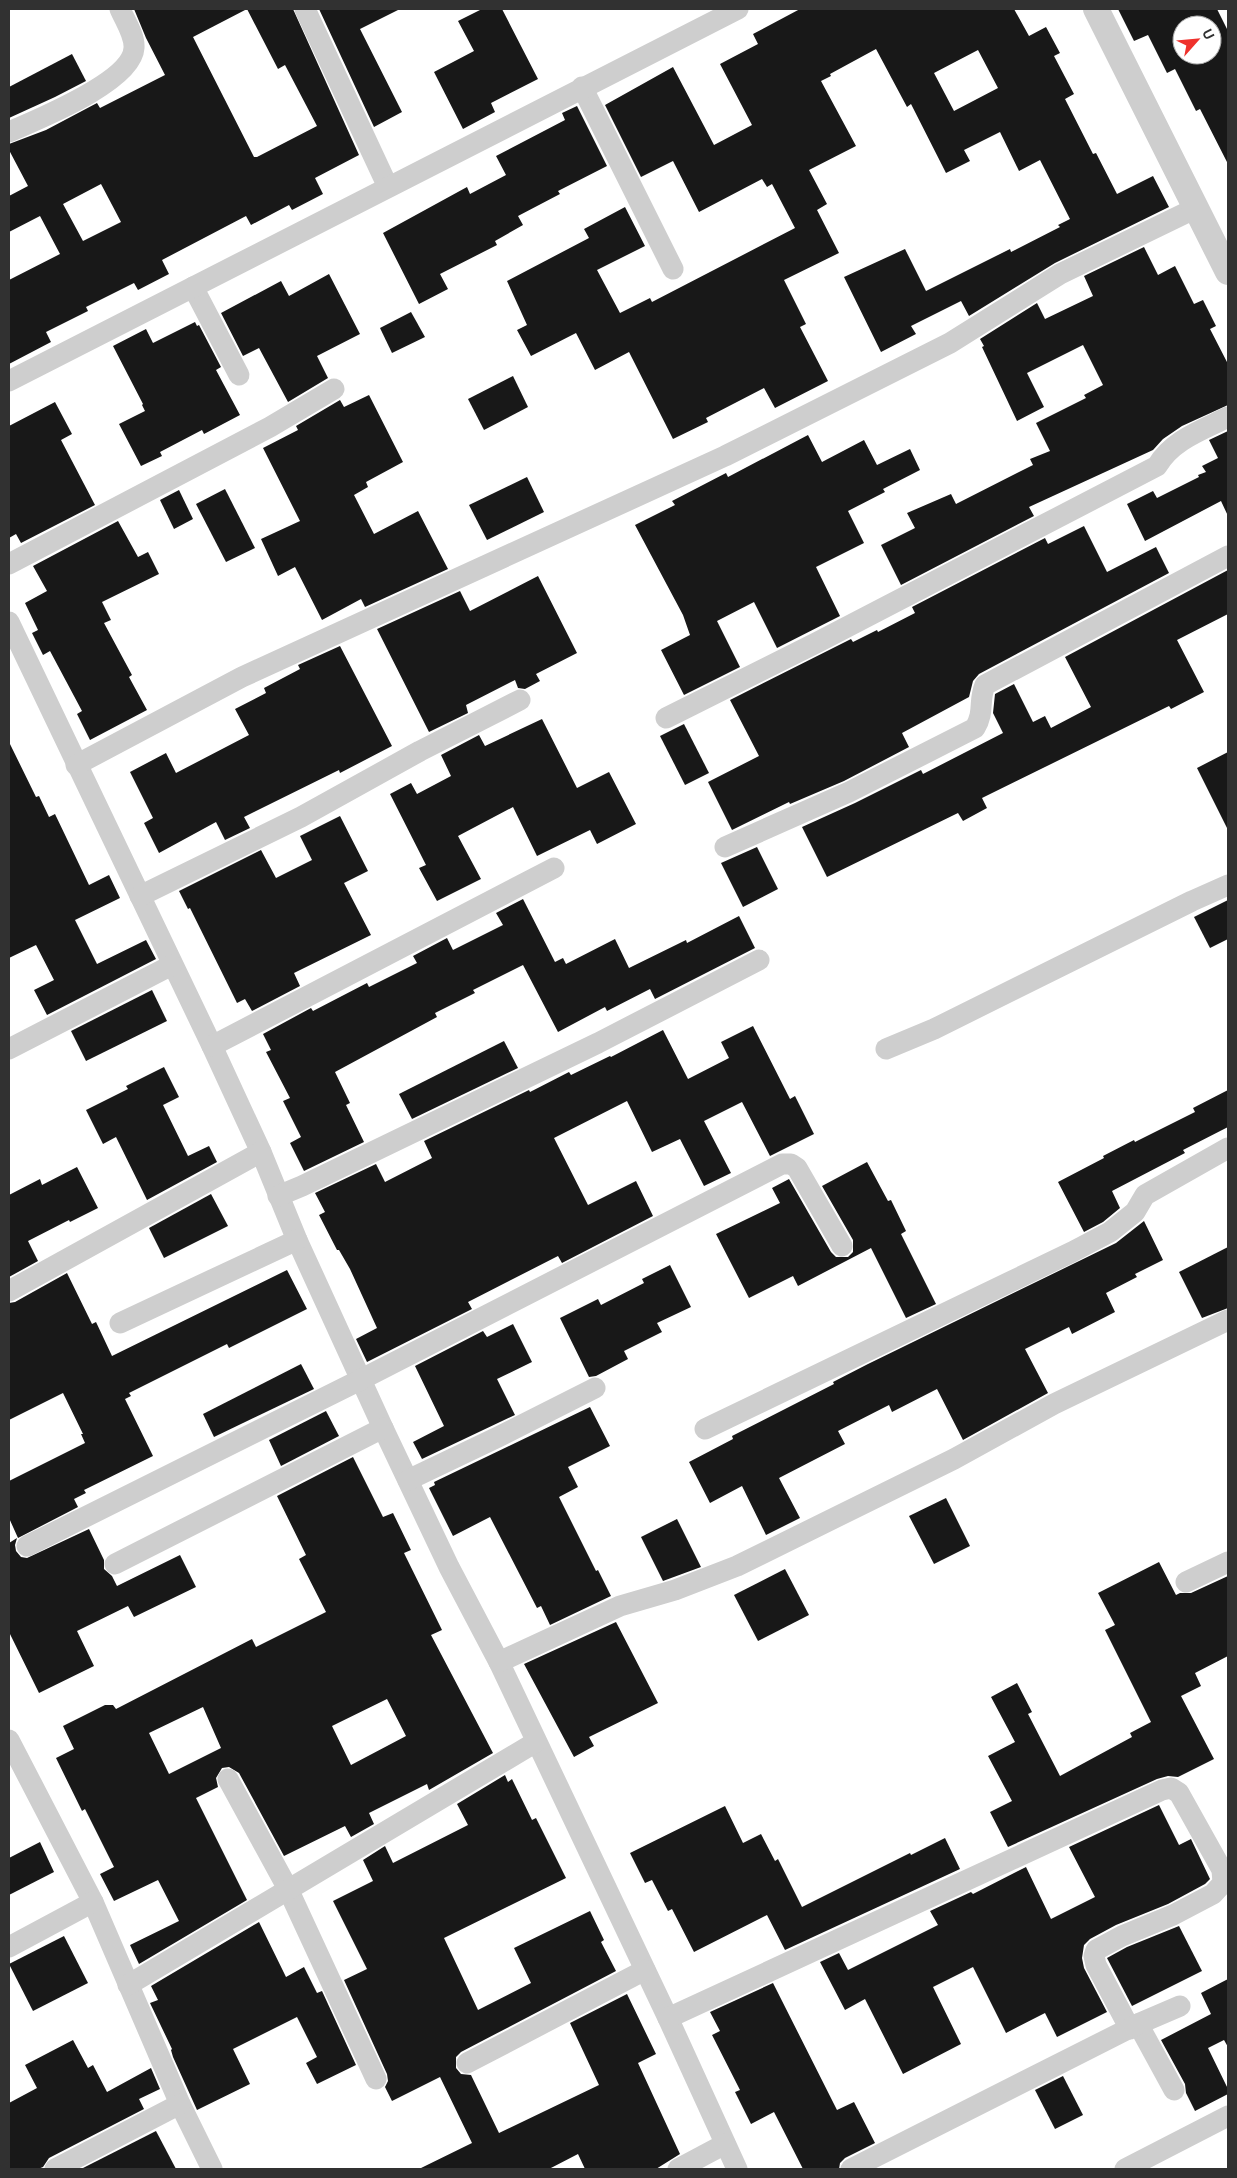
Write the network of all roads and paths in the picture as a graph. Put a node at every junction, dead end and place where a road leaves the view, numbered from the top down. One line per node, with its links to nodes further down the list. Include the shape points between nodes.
1 (120, 9): 6 (street, via 134,41 131,60 126,67 89,93)
2 (305, 9): 7 (street)
3 (738, 9): 5 (street)
4 (1096, 9): 8 (street)
5 (582, 88): 7 (street); 9 (street)
6 (9, 132)
7 (388, 187): 11 (street)
8 (1196, 208): 10 (street); 21 (street, via 1060,274 950,343 725,456 242,677)
9 (673, 269)
10 (1228, 272)
11 (193, 287): 12 (street); 13 (street)
12 (239, 375)
13 (9, 381)
14 (334, 389): 17 (street)
15 (1228, 417): 20 (street, via 1177,443 1164,454 1157,466)
16 (1228, 556): 22 (street, via 985,685 981,694 981,717 975,728 849,792)
17 (9, 564)
18 (9, 622): 21 (street)
19 (520, 700): 25 (street, via 301,817)
20 (666, 718)
21 (76, 765): 25 (street)
22 (725, 847)
23 (554, 868): 28 (street)
24 (1228, 885): 30 (street, via 934,1029)
25 (140, 896): 27 (street)
26 (759, 960): 33 (street, via 589,1047)
27 (172, 965): 28 (street); 29 (street)
28 (212, 1046): 32 (street)
29 (9, 1049)
30 (886, 1049)
31 (1228, 1148): 42 (street, via 1145,1195 1135,1212 1110,1232)
32 (261, 1152): 33 (street); 36 (street)
33 (278, 1196): 34 (street)
34 (297, 1240): 38 (street); 39 (street)
35 (842, 1246): 39 (street, via 797,1168 782,1164)
36 (9, 1291)
37 (1228, 1320): 48 (street, via 1054,1404 954,1459 738,1566 675,1590 620,1606)
38 (120, 1323)
39 (360, 1380): 41 (street); 44 (street)
40 (595, 1388): 43 (street)
41 (383, 1428): 43 (street); 46 (street)
42 (706, 1429)
43 (408, 1480): 48 (street)
44 (27, 1546)
45 (1228, 1562): 47 (street)
46 (115, 1564)
47 (1186, 1582)
48 (499, 1662): 49 (street)
49 (536, 1742): 53 (street); 56 (street)
50 (10, 1747): 54 (street)
51 (228, 1779): 53 (street)
52 (1225, 1868): 59 (street, via 1179,1793 1167,1788); 60 (street, via 1223,1883 1213,1894 1096,1950 1096,1965)
53 (288, 1889): 57 (street); 62 (street)
54 (93, 1902): 55 (street); 57 (street)
55 (9, 1947)
56 (645, 1970): 59 (street); 61 (street)
57 (128, 1985): 64 (street)
58 (1180, 2006): 60 (street)
59 (668, 2018): 66 (street)
60 (1134, 2027): 63 (street); 71 (street)
61 (467, 2063)
62 (376, 2079)
63 (1174, 2090)
64 (180, 2104): 67 (street); 68 (street)
65 (1228, 2116): 72 (street)
66 (725, 2144): 69 (street); 70 (street)
67 (55, 2169)
68 (212, 2169)
69 (678, 2169)
70 (737, 2169)
71 (851, 2169)
72 (1125, 2169)

